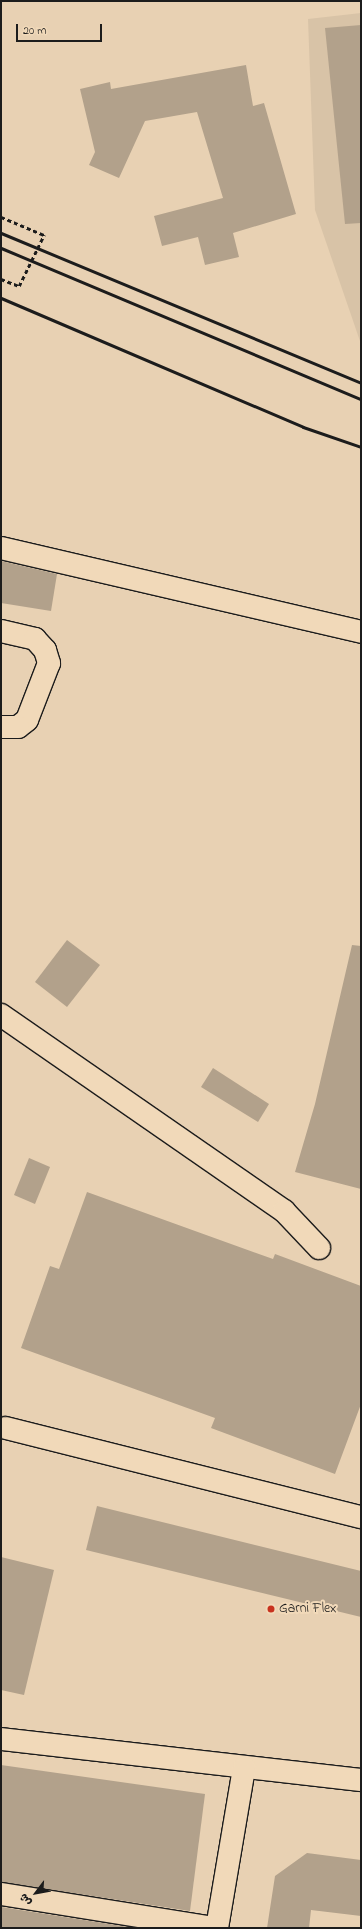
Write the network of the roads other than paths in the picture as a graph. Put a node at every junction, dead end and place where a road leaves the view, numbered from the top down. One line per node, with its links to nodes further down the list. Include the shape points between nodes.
1 (1, 548): 3 (street)
2 (1, 631): 4 (street, via 35,639 45,650 49,663 27,720 18,727)
3 (361, 632)
4 (1, 727)
5 (1, 1015): 6 (street, via 284,1211)
6 (319, 1248)
7 (6, 1428): 8 (street)
8 (361, 1517)
9 (1, 1739): 10 (street)
10 (244, 1768): 11 (street); 13 (street)
11 (361, 1779)
12 (1, 1894): 13 (street)
13 (215, 1928)

